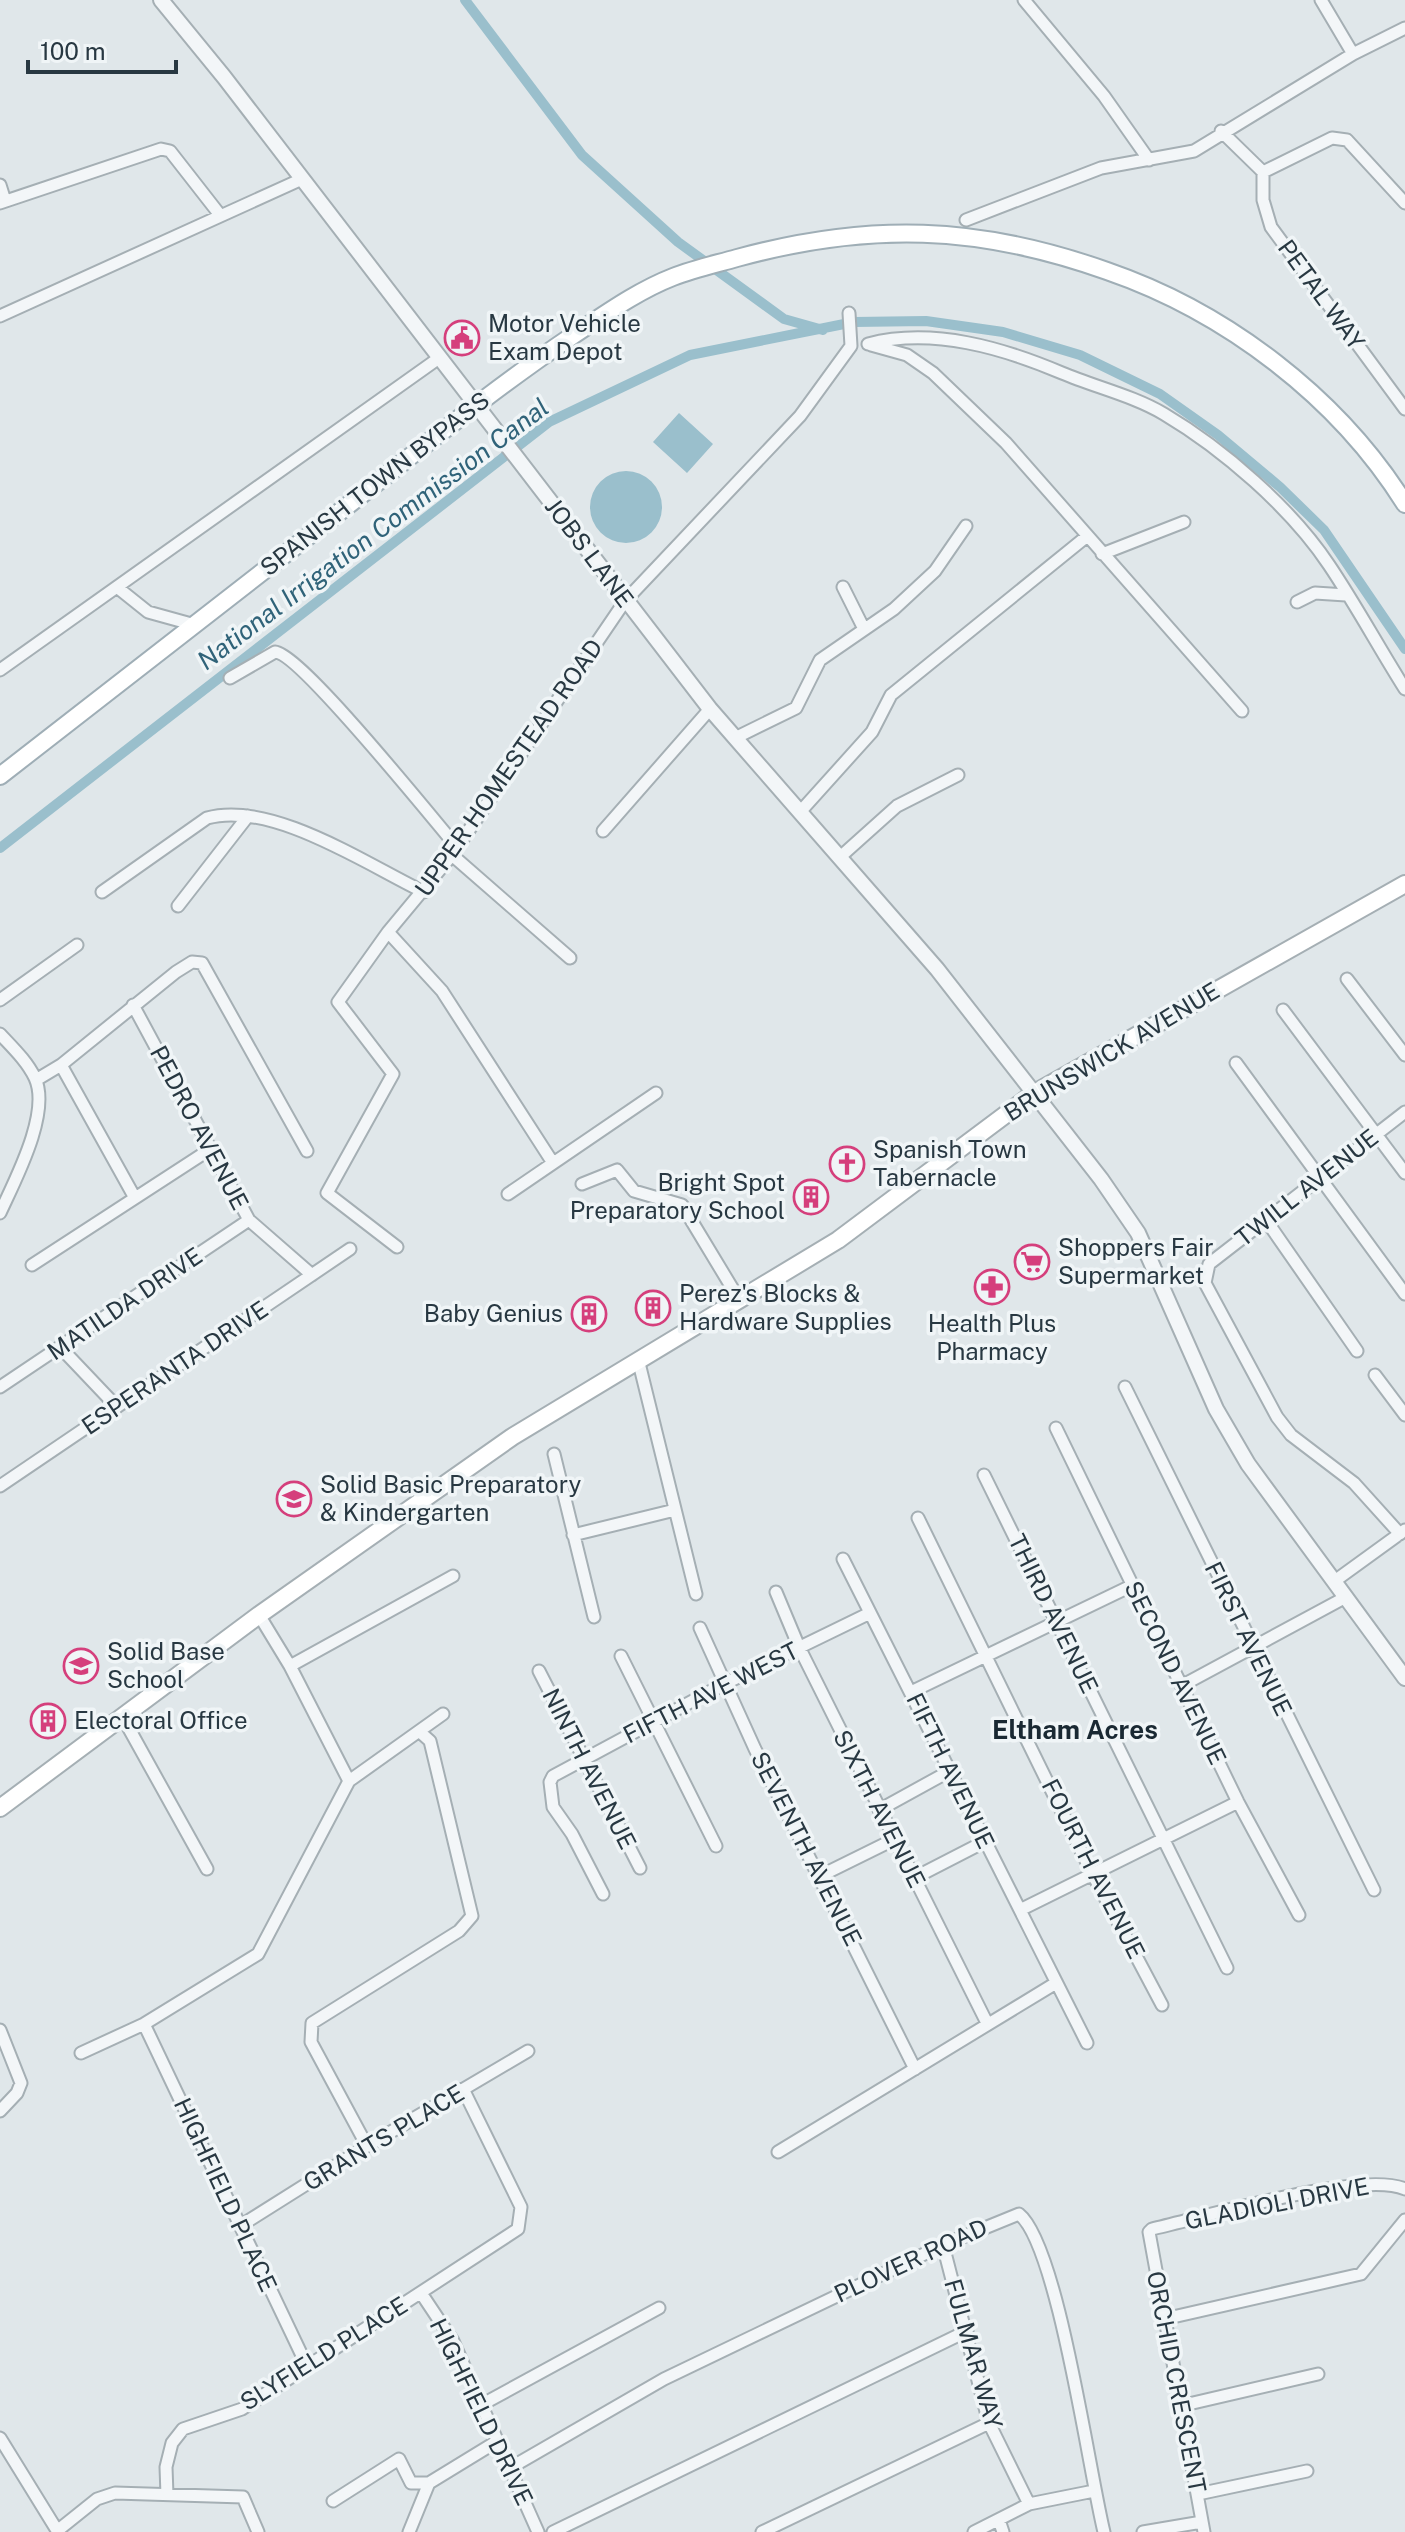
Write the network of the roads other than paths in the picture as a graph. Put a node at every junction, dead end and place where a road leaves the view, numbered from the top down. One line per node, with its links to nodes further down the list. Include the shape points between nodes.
1 (161, 0): 9 (street, JOBS LANE)
2 (1024, 0): 7 (street)
3 (1321, 0): 5 (street)
4 (1405, 28): 5 (street)
5 (1353, 54): 6 (street)
6 (1221, 131): 7 (street, via 1194,151); 8 (street)
7 (1149, 160): 14 (street, via 1101,168)
8 (1263, 172): 12 (street, via 1341,138); 21 (street, PETAL WAY, via 1263,200 1271,227)
9 (302, 179): 13 (street); 19 (street, JOBS LANE)
10 (0, 185): 11 (street)
11 (2, 202): 13 (street, via 161,149 170,151)
12 (1405, 203)
13 (220, 215): 16 (street)
14 (966, 220)
15 (849, 313): 17 (street)
16 (0, 316)
17 (851, 342): 18 (street); 30 (street, UPPER HOMESTEAD ROAD, via 800,416)
18 (868, 344): 25 (street, via 907,355 933,373 1006,443); 29 (street, via 893,337 955,341 1016,354 1161,412 1209,443 1272,499 1328,564)
19 (439, 358): 20 (street, JOBS LANE); 28 (street)
20 (475, 405): 22 (main road, SPANISH TOWN BYPASS, via 615,307 673,277 797,242 957,233 1106,270 1197,310 1311,390 1369,452); 30 (street, JOBS LANE); 32 (main road, SPANISH TOWN BYPASS)
21 (1405, 409)
22 (1403, 501)
23 (1184, 522): 26 (street)
24 (966, 526): 33 (street, via 935,571 894,609)
25 (1086, 537): 26 (street); 42 (street, via 891,695 872,732)
26 (1102, 554): 38 (street)
27 (843, 587): 33 (street)
28 (118, 588): 32 (street, via 148,612); 34 (street)
29 (1346, 595): 31 (street, via 1315,593); 36 (street)
30 (625, 601): 37 (street, JOBS LANE); 45 (street, UPPER HOMESTEAD ROAD)
31 (1297, 602)
32 (195, 625): 41 (main road, SPANISH TOWN BYPASS)
33 (863, 627): 39 (street, via 820,660 796,708)
34 (0, 670)
35 (230, 678): 45 (street, via 275,652 283,653 315,683)
36 (1405, 689)
37 (710, 709): 39 (street, JOBS LANE); 44 (street)
38 (1242, 711)
39 (735, 738): 42 (street, JOBS LANE)
40 (958, 775): 46 (street, via 897,806)
41 (0, 776)
42 (800, 812): 46 (street, JOBS LANE)
43 (248, 816): 48 (street, via 226,813 207,818); 49 (street, via 280,823); 50 (street)
44 (603, 831)
45 (455, 851): 49 (street, UPPER HOMESTEAD ROAD); 53 (street)
46 (839, 858): 64 (street, JOBS LANE, via 937,969)
47 (1405, 884): 64 (main road, BRUNSWICK AVENUE)
48 (102, 892)
49 (424, 892): 51 (street, UPPER HOMESTEAD ROAD)
50 (178, 906)
51 (388, 932): 69 (street, via 442,991); 78 (street, UPPER HOMESTEAD ROAD, via 338,1002 393,1074 327,1193)
52 (77, 945): 55 (street)
53 (570, 958)
54 (1347, 979): 59 (street)
55 (0, 1000)
56 (133, 1005): 61 (street); 67 (street, PEDRO AVENUE); 68 (street, via 192,962 202,963)
57 (1283, 1010): 66 (street)
58 (0, 1034): 62 (street)
59 (1405, 1055)
60 (1236, 1063): 71 (street)
61 (61, 1065): 62 (street); 74 (street)
62 (36, 1080): 75 (street, via 40,1095 35,1123)
63 (656, 1093): 69 (street)
64 (1033, 1094): 83 (main road, BRUNSWICK AVENUE, via 838,1240); 102 (street, JOBS LANE, via 1138,1233 1216,1409 1248,1464)
65 (1405, 1112): 66 (street, TWILL AVENUE)
66 (1377, 1134): 70 (street); 71 (street, TWILL AVENUE)
67 (209, 1150): 74 (street); 76 (street, PEDRO AVENUE)
68 (307, 1151)
69 (553, 1163): 73 (street)
70 (1405, 1173)
71 (1322, 1176): 77 (street, TWILL AVENUE); 82 (street)
72 (582, 1184): 83 (street, via 617,1170 634,1191 682,1205)
73 (508, 1194)
74 (135, 1198): 80 (street)
75 (0, 1213)
76 (249, 1220): 81 (street, PEDRO AVENUE); 84 (street, MATILDA DRIVE)
77 (1266, 1220): 85 (street); 98 (street, TWILL AVENUE, via 1209,1264 1205,1283 1291,1435 1354,1483)
78 (397, 1247)
79 (350, 1249): 81 (street, ESPERANTA DRIVE)
80 (32, 1265)
81 (312, 1275): 90 (street, ESPERANTA DRIVE)
82 (1405, 1294)
83 (740, 1301): 86 (main road, BRUNSWICK AVENUE)
84 (60, 1347): 88 (street, MATILDA DRIVE); 90 (street)
85 (1357, 1351)
86 (639, 1363): 96 (street); 108 (main road, BRUNSWICK AVENUE, via 512,1437)
87 (1375, 1375): 91 (street)
88 (0, 1387)
89 (1125, 1387): 113 (street, FIRST AVENUE)
90 (117, 1407): 95 (street, ESPERANTA DRIVE)
91 (1405, 1415)
92 (1056, 1428): 103 (street, SECOND AVENUE)
93 (554, 1454): 99 (street)
94 (984, 1475): 110 (street, THIRD AVENUE)
95 (0, 1486)
96 (675, 1510): 99 (street); 105 (street)
97 (918, 1518): 115 (street, FOURTH AVENUE)
98 (1402, 1532): 102 (street)
99 (573, 1535): 109 (street)
100 (843, 1559): 107 (street, FIFTH AVENUE)
101 (453, 1576): 116 (street)
102 (1336, 1580): 106 (street, JOBS LANE)
103 (1131, 1586): 110 (street); 120 (street, SECOND AVENUE)
104 (776, 1592): 112 (street, SIXTH AVENUE)
105 (696, 1594)
106 (1346, 1597): 113 (street); 118 (street, JOBS LANE)
107 (870, 1613): 112 (street, FIFTH AVE WEST); 121 (street, FIFTH AVENUE)
108 (259, 1615): 116 (street); 123 (main road, BRUNSWICK AVENUE)
109 (594, 1617)
110 (1057, 1622): 115 (street); 133 (street, THIRD AVENUE)
111 (700, 1628): 119 (street, SEVENTH AVENUE)
112 (799, 1647): 119 (street, FIFTH AVE WEST); 131 (street, SIXTH AVENUE)
113 (1252, 1647): 120 (street); 141 (street, FIRST AVENUE)
114 (621, 1656): 124 (street)
115 (988, 1657): 121 (street); 138 (street, FOURTH AVENUE)
116 (290, 1666): 128 (street)
117 (539, 1671): 126 (street, NINTH AVENUE)
118 (1405, 1678)
119 (724, 1684): 124 (street, FIFTH AVE WEST); 139 (street, SEVENTH AVENUE)
120 (1183, 1685): 129 (street, SECOND AVENUE)
121 (911, 1692): 127 (street, FIFTH AVENUE)
122 (443, 1714): 125 (street)
123 (122, 1716): 130 (main road, BRUNSWICK AVENUE); 137 (street)
124 (654, 1722): 126 (street, FIFTH AVE WEST); 135 (street)
125 (421, 1733): 128 (street); 157 (street, via 430,1741 472,1916 459,1931 312,2023 311,2042)
126 (585, 1759): 136 (street, NINTH AVENUE); 142 (street, FIFTH AVE WEST, via 553,1776 553,1807)
127 (948, 1772): 131 (street); 134 (street, FIFTH AVENUE)
128 (349, 1781): 149 (street, via 258,1954)
129 (1238, 1802): 133 (street); 144 (street, SECOND AVENUE)
130 (0, 1808)
131 (879, 1810): 132 (street, SIXTH AVENUE)
132 (895, 1839): 139 (street); 140 (street, SIXTH AVENUE)
133 (1164, 1839): 138 (street); 145 (street, THIRD AVENUE)
134 (984, 1842): 140 (street); 143 (street, FIFTH AVENUE)
135 (716, 1846)
136 (640, 1868)
137 (207, 1869)
138 (1092, 1873): 143 (street); 147 (street, FOURTH AVENUE)
139 (820, 1876): 154 (street, SEVENTH AVENUE)
140 (914, 1878): 148 (street, SIXTH AVENUE)
141 (1374, 1890)
142 (603, 1894)
143 (1020, 1910): 146 (street, FIFTH AVENUE)
144 (1299, 1915)
145 (1227, 1968)
146 (1056, 1983): 148 (street); 151 (street, FIFTH AVENUE)
147 (1162, 2005)
148 (987, 2023): 154 (street)
149 (144, 2024): 153 (street); 161 (street, HIGHFIELD PLACE)
150 (0, 2030): 156 (street, via 21,2083)
151 (1087, 2043)
152 (528, 2051): 155 (street, GRANTS PLACE)
153 (81, 2053)
154 (915, 2069): 158 (street)
155 (463, 2089): 157 (street, GRANTS PLACE); 164 (street, SLYFIELD PLACE, via 521,2207 518,2229)
156 (0, 2111)
157 (367, 2146): 161 (street, GRANTS PLACE)
158 (778, 2152)
159 (1405, 2189): 162 (street, GLADIOLI DRIVE, via 1392,2183 1352,2184)
160 (1405, 2220): 166 (street, via 1361,2274)
161 (240, 2226): 168 (street, HIGHFIELD PLACE)
162 (1149, 2232): 166 (street, ORCHID CRESCENT)
163 (943, 2245): 167 (street, FULMAR WAY); 175 (street, PLOVER ROAD, via 664,2379); 178 (street, PLOVER ROAD, via 1007,2216 1019,2214 1029,2222 1043,2254 1072,2372)
164 (421, 2293): 168 (street, SLYFIELD PLACE); 170 (street, HIGHFIELD DRIVE, via 453,2341)
165 (659, 2308): 170 (street)
166 (1164, 2319): 171 (street, ORCHID CRESCENT)
167 (967, 2331): 172 (street, FULMAR WAY); 189 (street)
168 (307, 2366): 180 (street, SLYFIELD PLACE, via 242,2409 183,2429 172,2443 166,2467)
169 (1318, 2374): 171 (street)
170 (481, 2405): 174 (street, HIGHFIELD DRIVE)
171 (1180, 2406): 179 (street, ORCHID CRESCENT)
172 (989, 2423): 182 (street, FULMAR WAY); 190 (street)
173 (0, 2438): 185 (street)
174 (496, 2442): 175 (street, HIGHFIELD DRIVE); 177 (street)
175 (510, 2468): 188 (street, HIGHFIELD DRIVE)
176 (1307, 2471): 179 (street)
177 (429, 2483): 181 (street, via 411,2483 399,2459); 187 (street)
178 (1094, 2491): 182 (street); 192 (street, PLOVER ROAD)
179 (1198, 2494): 184 (street, ORCHID CRESCENT)
180 (167, 2495): 185 (street, via 105,2494); 186 (street, via 243,2497)
181 (333, 2501)
182 (1029, 2504): 183 (street)
183 (1001, 2526): 191 (street)
184 (1203, 2527): 193 (street)
185 (57, 2532)
186 (258, 2532)
187 (409, 2532)
188 (538, 2532)
189 (553, 2532)
190 (762, 2532)
191 (974, 2532)
192 (1104, 2532)
193 (1143, 2532)

